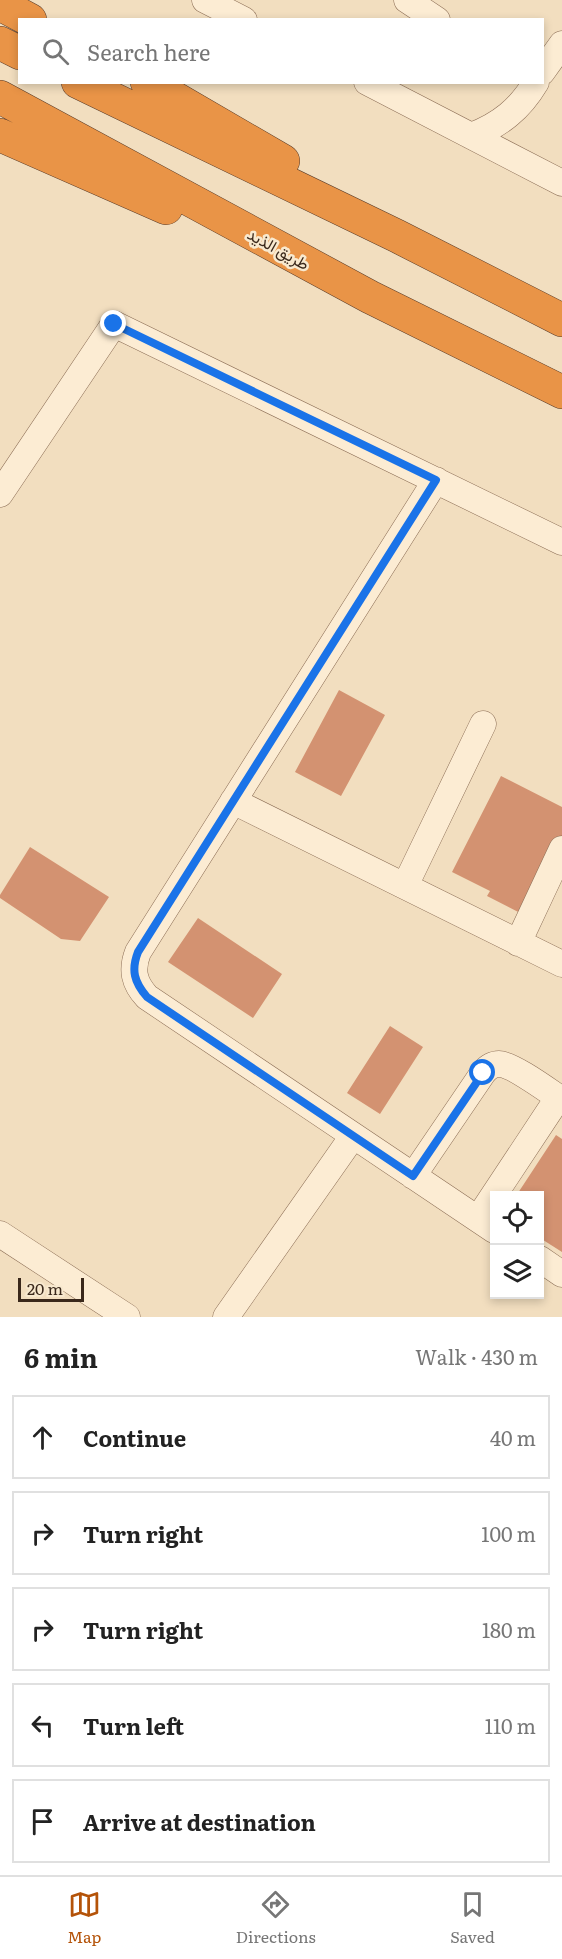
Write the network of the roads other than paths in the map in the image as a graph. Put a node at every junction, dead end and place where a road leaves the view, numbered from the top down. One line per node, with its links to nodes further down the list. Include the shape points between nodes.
1 (206, 0): 5 (street)
2 (407, 0): 6 (street)
3 (0, 4): 4 (highway)
4 (26, 18)
5 (240, 18)
6 (434, 18)
7 (0, 43): 9 (highway)
8 (562, 44): 10 (street)
9 (18, 52)
10 (544, 71)
11 (82, 84): 19 (highway)
12 (151, 84): 19 (highway, via 254,143)
13 (371, 84): 17 (street)
14 (534, 84): 17 (street, via 527,98 502,122)
15 (0, 97): 20 (highway, طريق الذيد)
16 (0, 135): 20 (highway)
17 (471, 136): 18 (street)
18 (562, 183)
19 (397, 236): 21 (highway)
20 (370, 297): 22 (highway, طريق الذيد)
21 (562, 320)
22 (562, 392)
23 (436, 480): 24 (street, via 114,324); 25 (street); 27 (street)
24 (0, 494)
25 (562, 542)
26 (483, 724): 29 (street)
27 (233, 801): 29 (street); 33 (street, via 138,952 134,976 147,997)
28 (562, 849): 30 (street)
29 (405, 886): 30 (street)
30 (518, 943): 31 (street)
31 (562, 964)
32 (560, 1099): 34 (street, via 508,1066 492,1066 483,1073); 35 (street)
33 (353, 1136): 34 (street); 40 (street)
34 (413, 1176): 35 (street)
35 (486, 1224)
36 (0, 1234): 39 (street)
37 (544, 1262): 38 (street)
38 (562, 1274)
39 (127, 1317)
40 (226, 1317)

